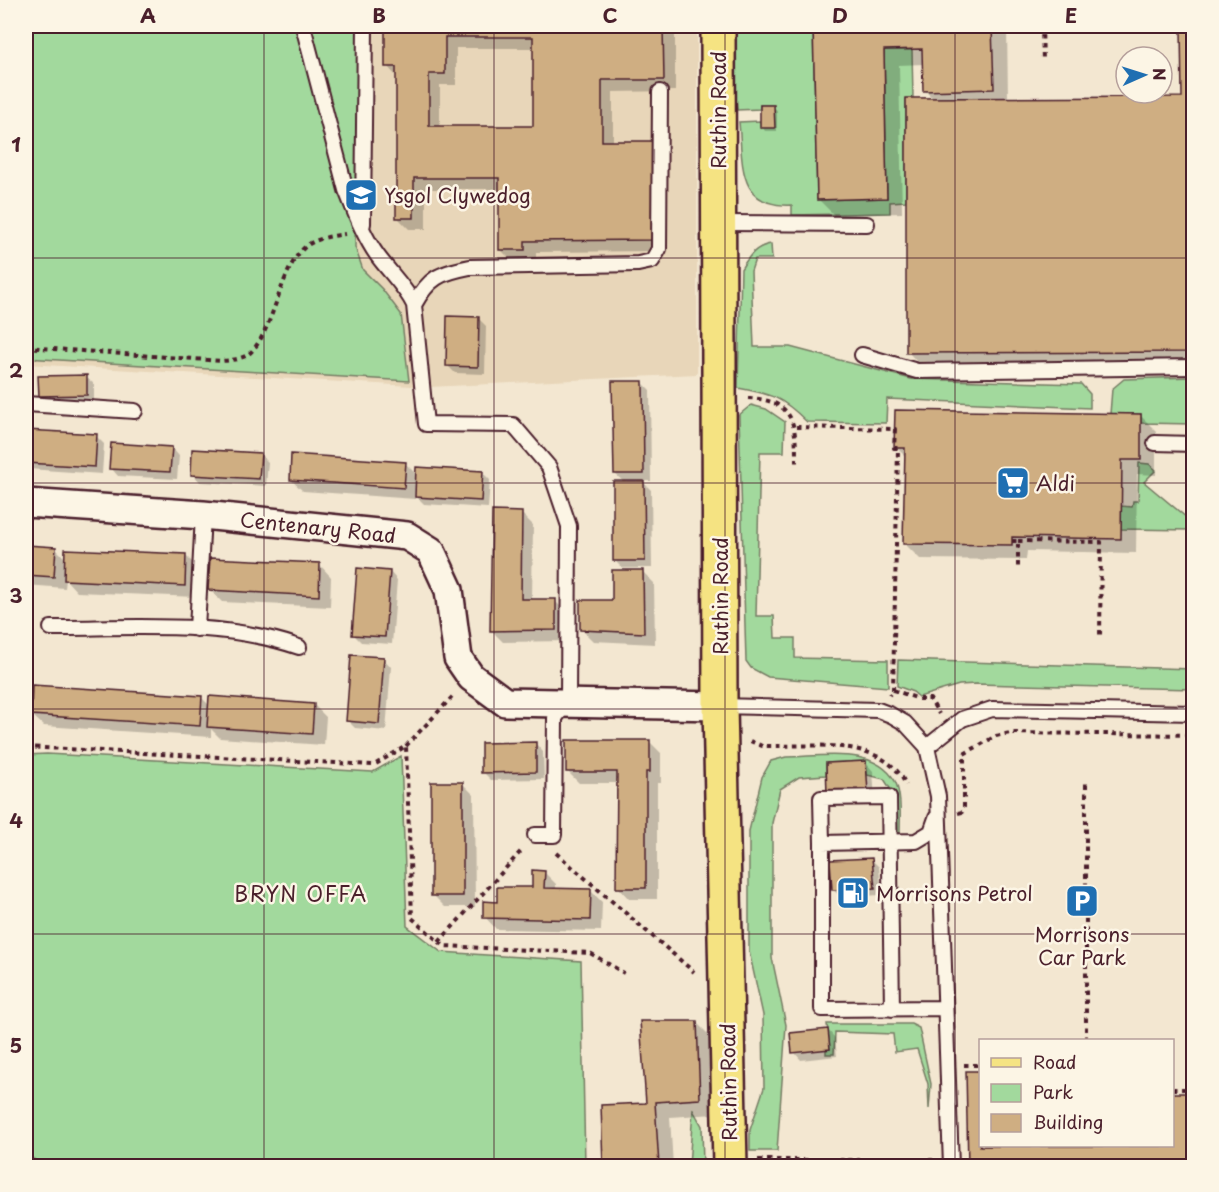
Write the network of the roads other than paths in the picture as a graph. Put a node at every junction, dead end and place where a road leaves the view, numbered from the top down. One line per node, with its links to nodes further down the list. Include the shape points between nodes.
1 (303, 26): 7 (lane, via 346,190)
2 (365, 26): 7 (lane)
3 (718, 26): 5 (main road, Ruthin Road)
4 (660, 92): 8 (lane, via 659,249 651,261 470,267 443,272 424,286)
5 (718, 223): 6 (lane); 21 (main road, Ruthin Road)
6 (867, 224)
7 (363, 232): 8 (lane)
8 (414, 305): 20 (lane, via 426,424 513,425 549,467 569,526)
9 (862, 356): 10 (lane, via 917,371)
10 (1194, 368)
11 (26, 404): 12 (lane)
12 (135, 411)
13 (1155, 443): 14 (lane)
14 (1194, 444)
15 (26, 502): 16 (street, Centenary Road)
16 (203, 515): 18 (lane); 20 (street, Centenary Road, via 407,536 432,551 449,590 458,658 471,677 505,702)
17 (51, 628): 18 (lane)
18 (197, 629): 19 (lane, via 276,639)
19 (299, 647)
20 (568, 701): 21 (street, Centenary Road); 25 (lane, via 555,718 554,835)
21 (720, 706): 23 (lane, via 878,710 905,723); 30 (main road, Ruthin Road)
22 (1194, 713): 23 (lane, via 992,709 962,718)
23 (927, 747): 24 (lane)
24 (938, 813): 27 (lane, via 931,831 916,841); 28 (lane)
25 (535, 835)
26 (822, 843): 27 (lane); 27 (lane, via 821,798 889,797); 29 (lane, via 822,1009)
27 (890, 843): 29 (lane)
28 (945, 1008): 29 (lane); 31 (lane)
29 (892, 1009)
30 (730, 1163)
31 (950, 1163)

